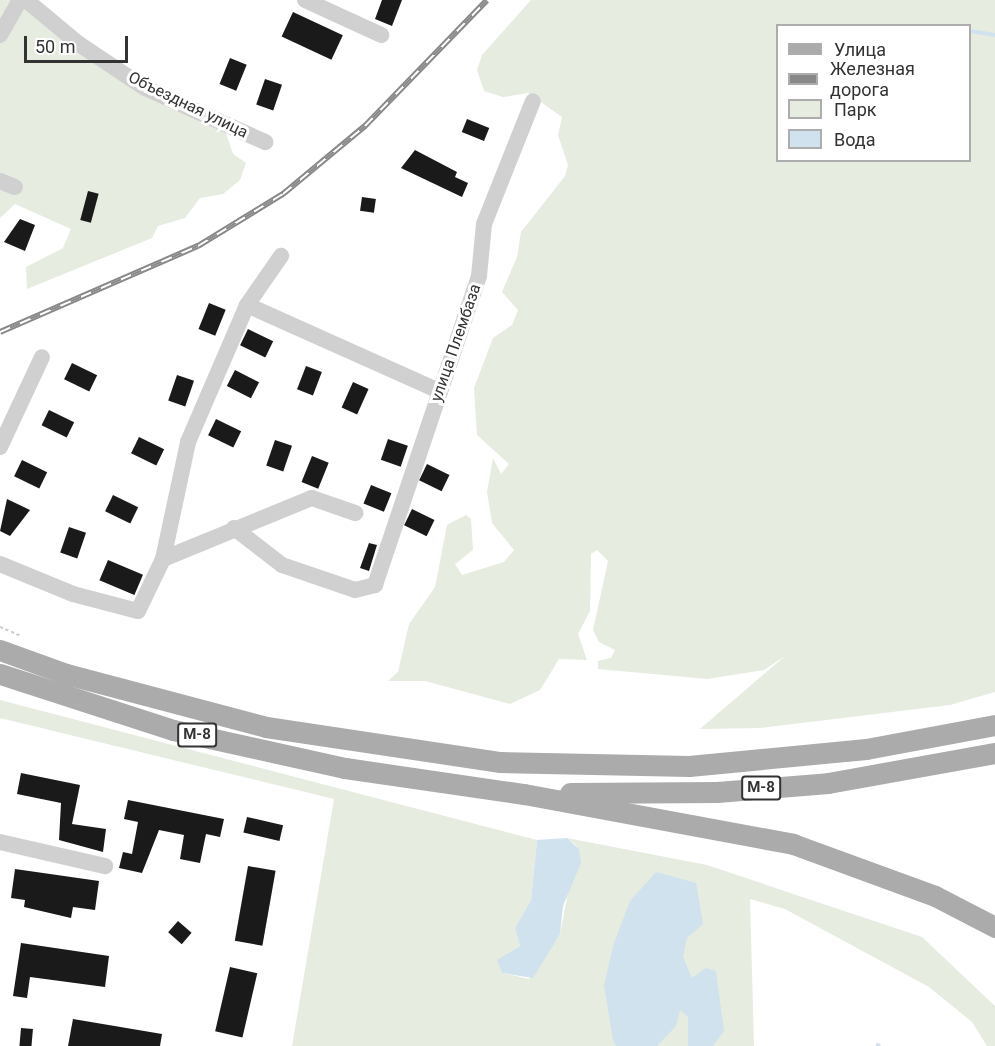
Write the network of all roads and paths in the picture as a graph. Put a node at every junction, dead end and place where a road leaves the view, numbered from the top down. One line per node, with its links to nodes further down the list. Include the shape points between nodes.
1 (20, 0): 4 (street)
2 (26, 0): 7 (street, Объездная улица, via 79,44 145,88)
3 (305, 0): 5 (street)
4 (0, 35)
5 (381, 35)
6 (533, 101): 11 (street, улица Плембаза, via 484,224 479,276)
7 (265, 142)
8 (281, 256): 9 (street)
9 (248, 305): 11 (street); 15 (street, via 181,464)
10 (42, 357): 12 (street)
11 (437, 390): 14 (street, улица Плембаза, via 422,453 375,585 355,590 282,565)
12 (0, 447)
13 (355, 513): 14 (street, via 312,498)
14 (234, 528): 15 (street)
15 (163, 559): 16 (street, via 138,611 73,594)
16 (0, 564)
17 (0, 627): 18 (path)
18 (21, 636)
19 (0, 650): 21 (main road, М-8, via 66,674 266,727 500,762 689,766 866,749)
20 (0, 674): 23 (main road, М-8, via 173,730 415,781)
21 (995, 725)
22 (995, 753): 23 (main road, М-8, via 828,783 717,792)
23 (524, 794): 26 (main road, via 794,844 925,892)
24 (0, 842): 25 (street)
25 (105, 866)
26 (995, 927)

